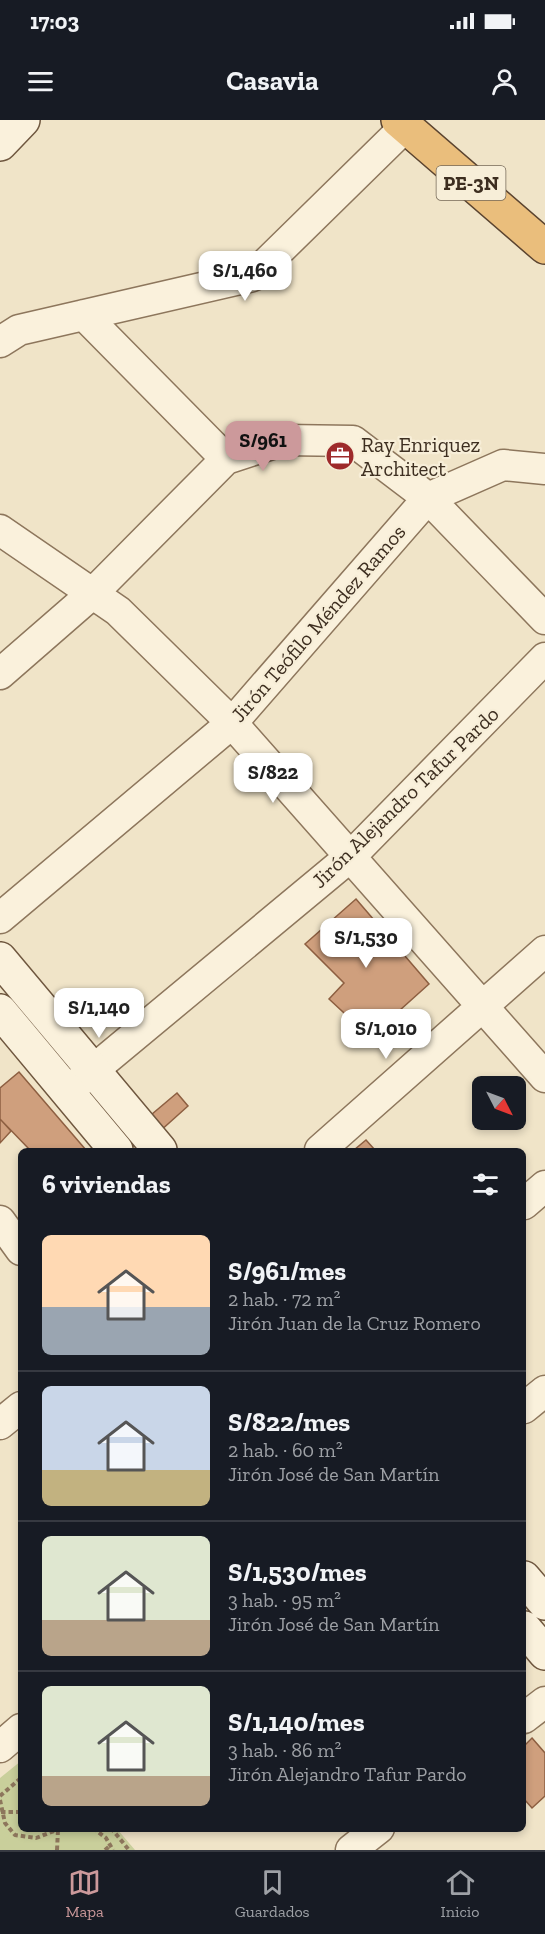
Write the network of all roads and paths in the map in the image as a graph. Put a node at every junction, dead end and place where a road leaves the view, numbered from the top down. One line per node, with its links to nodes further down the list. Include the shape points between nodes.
1 (402, 123): 2 (highway, PE-3N); 3 (street, via 253,276)
2 (545, 246)
3 (84, 315): 4 (street, via 20,330); 5 (street)
4 (0, 342)
5 (226, 459): 7 (street, via 284,440 353,441); 9 (street)
6 (545, 469): 7 (street, Jirón Teófilo Méndez Ramos, via 503,465)
7 (428, 498): 10 (street); 13 (street, Jirón Teófilo Méndez Ramos)
8 (0, 531): 9 (street)
9 (93, 593): 12 (street); 13 (street, via 118,611)
10 (545, 619)
11 (545, 658): 14 (street, Jirón Alejandro Tafur Pardo)
12 (0, 674)
13 (232, 723): 14 (street); 15 (street, Jirón Teófilo Méndez Ramos)
14 (351, 856): 18 (street); 20 (street, Jirón Alejandro Tafur Pardo)
15 (0, 918)
16 (545, 951): 18 (street)
17 (0, 959): 20 (main road)
18 (484, 1006): 21 (street); 25 (street)
19 (0, 1011): 22 (main road)
20 (93, 1070): 22 (street, Jirón Alejandro Tafur Pardo); 24 (main road)
21 (545, 1077)
22 (68, 1092): 23 (main road)
23 (114, 1148)
24 (158, 1148)
25 (322, 1148)
26 (545, 1186): 27 (street)
27 (526, 1202)
28 (0, 1221): 29 (street)
29 (18, 1246)
30 (545, 1391): 31 (street)
31 (526, 1406)
32 (18, 1409): 33 (street)
33 (0, 1424)
34 (526, 1580): 35 (main road)
35 (545, 1603)
36 (545, 1702): 37 (street)
37 (526, 1716)
38 (18, 1732): 39 (street)
39 (0, 1747)
40 (18, 1781): 41 (path)
41 (0, 1798): 42 (path)
42 (1, 1812): 43 (path); 44 (path, via 8,1828 20,1838 36,1838)
43 (18, 1812)
44 (51, 1832)
45 (59, 1832): 50 (path)
46 (99, 1832): 49 (path)
47 (114, 1832): 53 (path)
48 (374, 1832): 54 (street)
49 (111, 1845): 51 (path); 52 (path)
50 (57, 1850)
51 (105, 1850)
52 (113, 1850)
53 (129, 1850)
54 (351, 1850)

